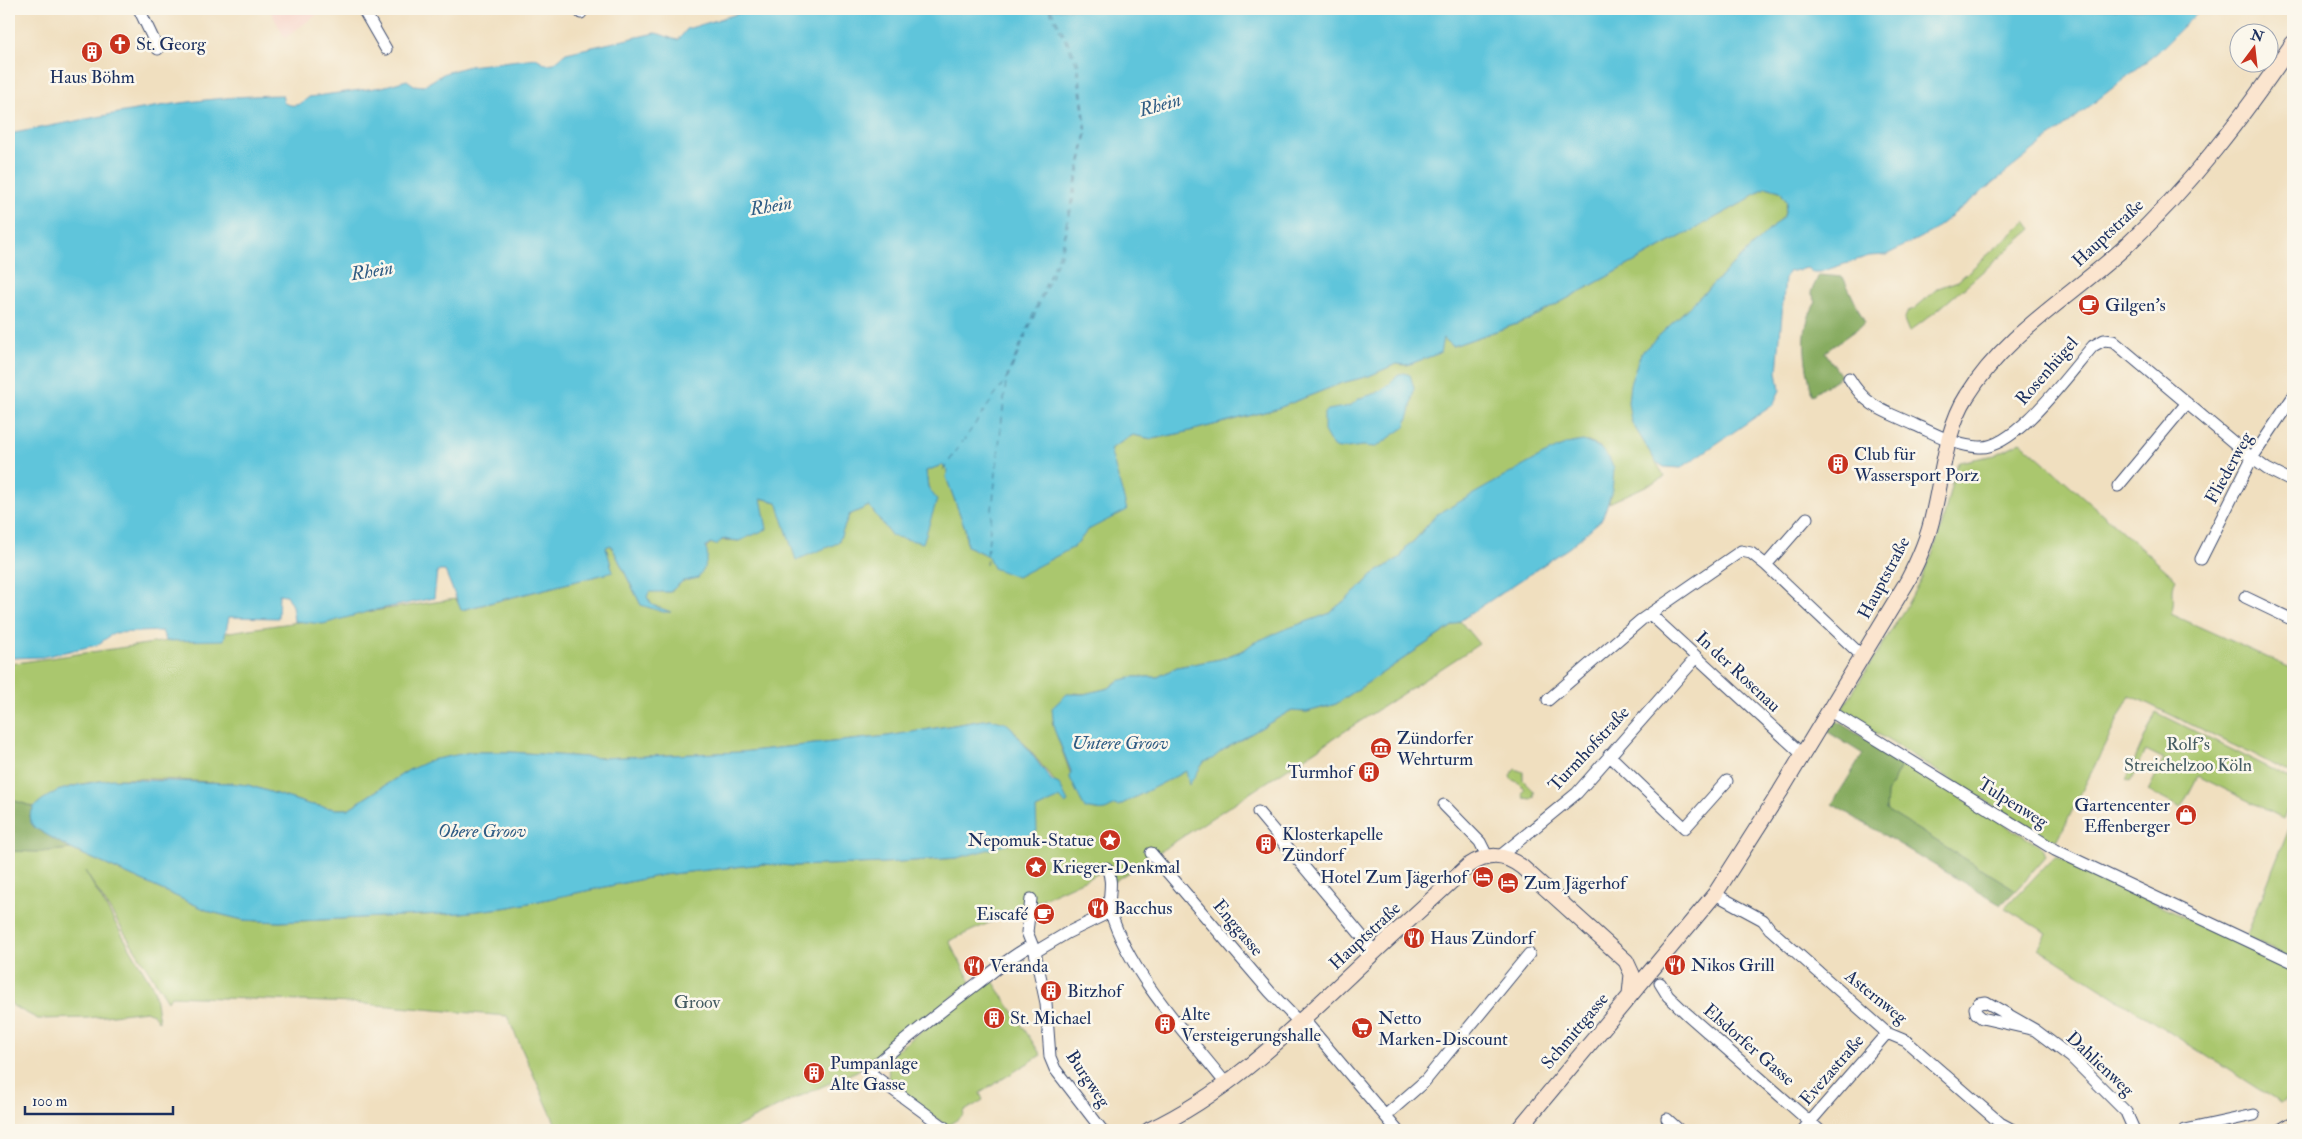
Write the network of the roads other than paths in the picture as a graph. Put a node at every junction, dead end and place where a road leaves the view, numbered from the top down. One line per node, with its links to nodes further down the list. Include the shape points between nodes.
1 (139, 9): 4 (street)
2 (363, 9): 5 (street)
3 (2293, 43): 9 (main road, Hauptstraße, via 2248,108 2149,223 2088,279 2020,333 1992,361 1965,398)
4 (158, 49)
5 (386, 49)
6 (1849, 378): 9 (street, Rosenhügel, via 1869,404)
7 (2293, 397): 10 (street, Fliederweg)
8 (2187, 404): 9 (street, Rosenhügel, via 2114,341 2104,340 2092,346 2010,437 1981,448); 10 (street, Rosenhügel); 12 (street)
9 (1950, 440): 19 (main road, Hauptstraße, via 1921,556)
10 (2252, 458): 11 (street, Rosenhügel); 14 (street, Fliederweg)
11 (2293, 482)
12 (2118, 486)
13 (1807, 518): 15 (street)
14 (2200, 558)
15 (1766, 565): 17 (street, via 1751,553 1740,551); 19 (street)
16 (2245, 597): 18 (street)
17 (1650, 614): 20 (street, In der Rosenau); 21 (street)
18 (2293, 620)
19 (1862, 656): 22 (main road, Hauptstraße)
20 (1696, 658): 23 (street, Turmhofstraße); 24 (street, In der Rosenau)
21 (1548, 700)
22 (1830, 711): 24 (main road, Hauptstraße); 39 (street, Tulpenweg, via 2055,850)
23 (1610, 755): 25 (street, via 1685,828); 29 (street, Turmhofstraße, via 1577,793)
24 (1803, 755): 31 (main road, Hauptstraße)
25 (1727, 781)
26 (1444, 805): 29 (street)
27 (1258, 812): 35 (street)
28 (1151, 853): 42 (street, Enggasse, via 1270,992)
29 (1494, 856): 35 (main road, Hauptstraße, via 1468,866); 38 (main road, via 1508,858 1522,867)
30 (1107, 868): 33 (street, via 1112,884)
31 (1715, 894): 37 (main road, Hauptstraße); 44 (street, Asternweg, via 1763,920)
32 (1031, 899): 34 (street, Burgweg, via 1027,932)
33 (1110, 912): 34 (street); 45 (street, via 1148,984)
34 (1034, 949): 50 (street, via 1020,952 923,1025 873,1068 866,1070); 51 (street, Burgweg, via 1046,1003 1050,1056 1055,1069)
35 (1375, 952): 42 (main road, Hauptstraße)
36 (1530, 954): 47 (street, via 1425,1081)
37 (1661, 956): 38 (main road, via 1639,963); 41 (main road, Schmittgasse)
38 (1626, 960): 41 (main road, via 1632,974)
39 (2293, 962)
40 (1660, 983): 49 (street, Elsdorfer Gasse, via 1668,996)
41 (1630, 994): 54 (main road, Schmittgasse)
42 (1302, 1021): 45 (main road, Hauptstraße); 47 (street, Enggasse)
43 (2035, 1030): 57 (street, Dahlienweg, via 2071,1057 2126,1112)
44 (1887, 1032): 49 (street, Evezastraße); 56 (street, Asternweg, via 1906,1041)
45 (1226, 1084): 52 (main road, Hauptstraße, via 1176,1117)
46 (2254, 1115): 58 (street)
47 (1385, 1116): 53 (street, Enggasse)
48 (1667, 1119): 55 (street)
49 (1811, 1128)
50 (948, 1130)
51 (1102, 1130)
52 (1149, 1130)
53 (1397, 1130)
54 (1518, 1130)
55 (1679, 1130)
56 (2013, 1130)
57 (2134, 1130)
58 (2185, 1130)

